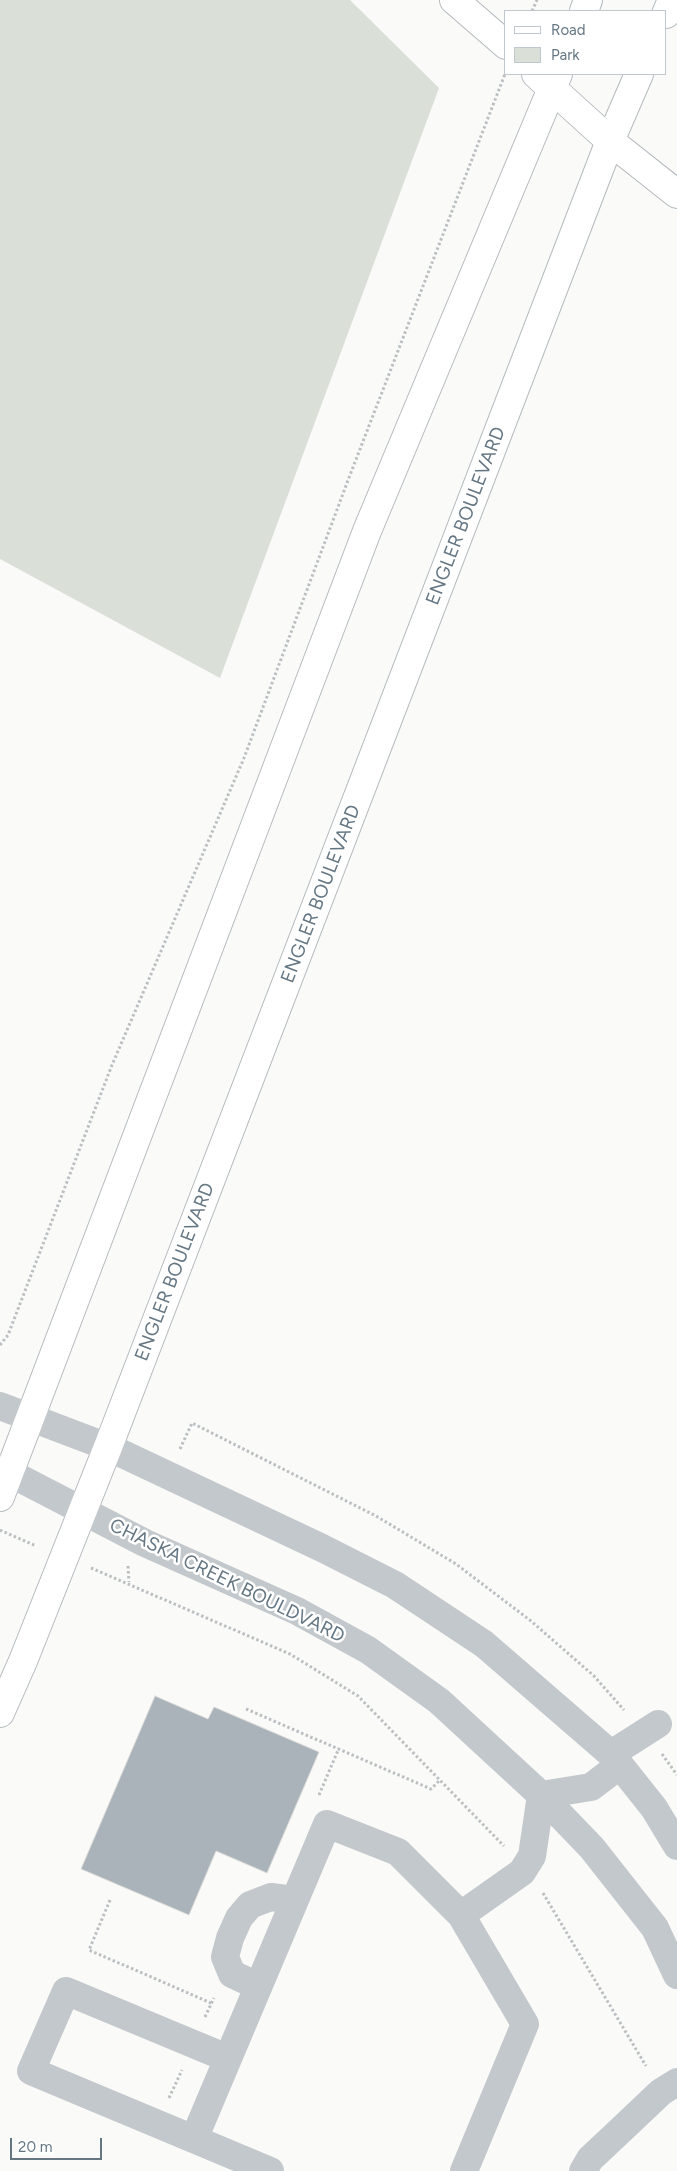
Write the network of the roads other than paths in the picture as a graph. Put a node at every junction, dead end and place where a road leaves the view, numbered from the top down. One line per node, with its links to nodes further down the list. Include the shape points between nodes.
1 (454, 0): 4 (main road)
2 (672, 0): 3 (main road)
3 (667, 12)
4 (504, 44)
5 (640, 75): 7 (main road, ENGLER BOULEVARD)
6 (549, 79): 7 (main road); 10 (main road, via 367,531)
7 (610, 141): 8 (main road); 11 (main road, ENGLER BOULEVARD)
8 (677, 194)
9 (0, 1406): 10 (street)
10 (30, 1418): 11 (street); 12 (main road)
11 (108, 1447): 13 (main road, ENGLER BOULEVARD); 16 (street, via 395,1585 484,1644)
12 (3, 1479): 13 (street, CHASKA CREEK BOULDVARD)
13 (82, 1511): 14 (main road, ENGLER BOULEVARD); 17 (street, CHASKA CREEK BOULDVARD, via 297,1611 368,1650 439,1701)
14 (0, 1713)
15 (658, 1736): 16 (street)
16 (615, 1760): 17 (street, via 591,1787); 18 (street, via 654,1808)
17 (541, 1795): 20 (street, via 532,1856 522,1872); 21 (street, CHASKA CREEK BOULDVARD, via 592,1848 655,1928)
18 (677, 1846)
19 (295, 1900): 20 (street, via 327,1824 398,1852); 22 (street); 22 (street, via 271,1897 250,1905 230,1938 225,1957 232,1974)
20 (461, 1915): 27 (street, via 525,2024)
21 (677, 1975)
22 (258, 1986): 23 (street)
23 (227, 2058): 25 (street); 25 (street, via 66,1991 31,2071)
24 (677, 2082): 28 (street, via 609,2140)
25 (194, 2139): 26 (street)
26 (270, 2171)
27 (464, 2171)
28 (583, 2171)

